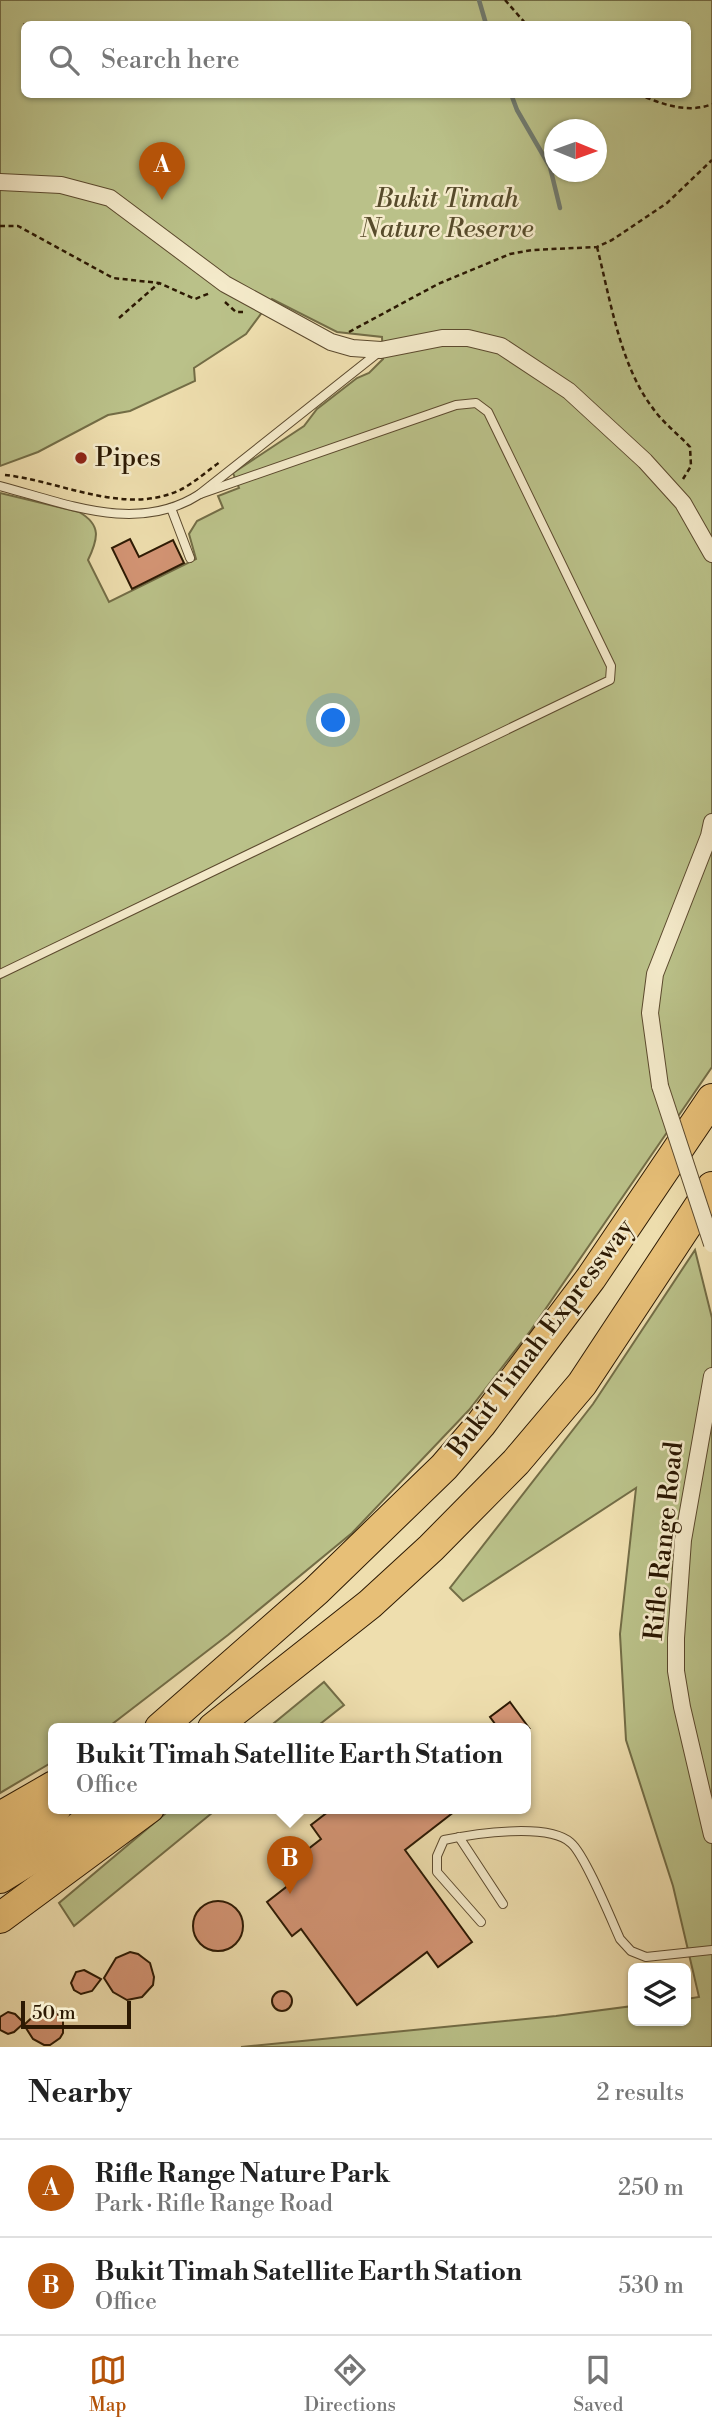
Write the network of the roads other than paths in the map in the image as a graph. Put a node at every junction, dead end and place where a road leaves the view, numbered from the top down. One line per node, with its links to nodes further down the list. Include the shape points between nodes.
1 (0, 182): 2 (street, via 61,185 110,198 225,284 331,342)
2 (381, 350): 4 (lane); 6 (street, via 442,338 501,346 569,391 645,461 683,503)
3 (0, 486): 5 (lane, via 105,514)
4 (200, 494): 5 (lane); 9 (lane, via 456,405 476,403 488,412 568,577 611,666 610,680)
5 (171, 508): 7 (lane)
6 (710, 544)
7 (190, 558)
8 (712, 822): 12 (street, bridge, via 655,974 650,1013 660,1086)
9 (0, 974)
10 (712, 1099): 15 (highway, Bukit Timah Expressway, via 591,1278 444,1467 316,1591)
11 (712, 1187): 14 (highway, Bukit Timah Expressway, via 573,1394 516,1462 431,1548)
12 (712, 1244)
13 (712, 1376): 23 (street, Rifle Range Road, via 683,1540 676,1671)
14 (332, 1635): 16 (highway, Bukit Timah Expressway); 17 (highway, via 313,1668)
15 (166, 1723)
16 (219, 1723)
17 (252, 1723)
18 (48, 1789): 22 (highway)
19 (48, 1813): 25 (highway)
20 (97, 1814): 26 (highway)
21 (141, 1814): 28 (highway)
22 (0, 1816)
23 (712, 1835)
24 (459, 1837): 27 (lane); 29 (lane, via 444,1840 437,1856 438,1872); 30 (lane, via 532,1830 553,1833 572,1843 631,1951 646,1958)
25 (0, 1846)
26 (0, 1878)
27 (503, 1904)
28 (0, 1918)
29 (481, 1922)
30 (712, 1950)

